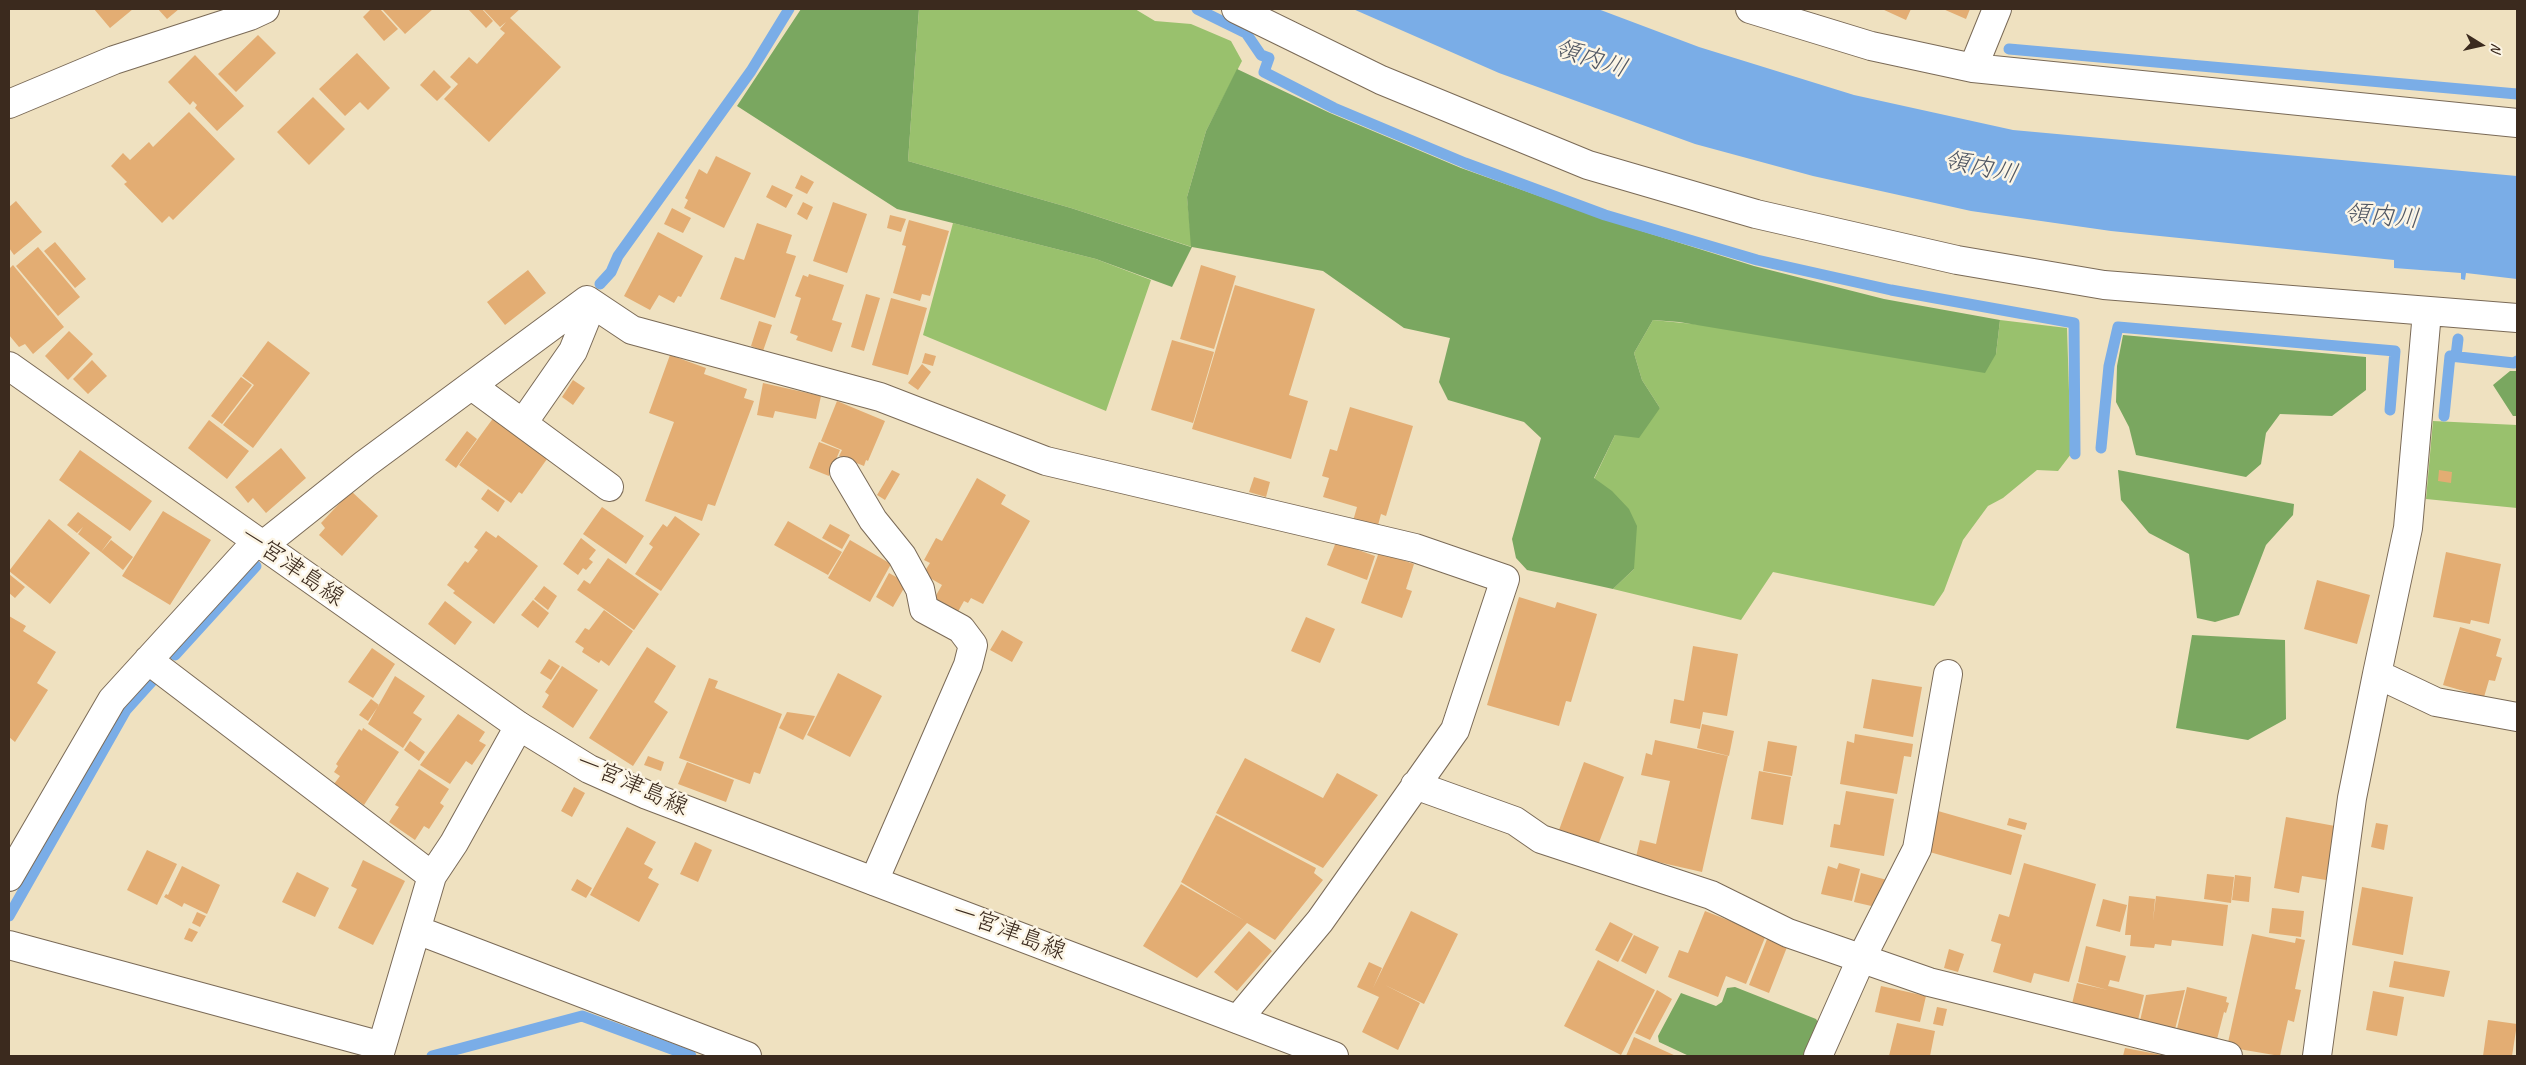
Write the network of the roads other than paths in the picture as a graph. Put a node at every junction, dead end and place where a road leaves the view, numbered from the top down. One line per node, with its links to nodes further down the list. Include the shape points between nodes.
1 (264, 9): 6 (street, via 114,60)
2 (1236, 9): 9 (street, via 1381,80 1588,165 1756,214 1957,260 2104,285)
3 (1750, 9): 5 (street, via 1871,46)
4 (1997, 9): 5 (street)
5 (1972, 68): 7 (street)
6 (9, 104)
7 (2517, 123)
8 (592, 304): 12 (street, via 587,300); 13 (street, via 573,351); 22 (street, via 632,330 880,396 1046,461 1415,548 1505,579 1455,730)
9 (2427, 312): 10 (street); 19 (street, via 2408,528)
10 (2517, 318)
11 (10, 369): 16 (street, 一宮津島線)
12 (472, 386): 13 (street); 16 (street)
13 (523, 423): 15 (street)
14 (844, 471): 25 (street, via 873,520 902,556 920,589 924,609 961,629 973,645 968,664)
15 (609, 487)
16 (259, 544): 17 (street); 21 (street, 一宮津島線)
17 (148, 660): 23 (street); 24 (street, via 112,700)
18 (1948, 674): 28 (street, via 1917,849)
19 (2377, 674): 20 (street, via 2436,702); 35 (street, via 2352,798)
20 (2517, 717)
21 (519, 726): 23 (street, via 454,844); 25 (street, 一宮津島線, via 589,769 647,795)
22 (1415, 785): 28 (street, via 1515,821 1541,839 1711,894 1788,933); 29 (street, via 1320,921)
23 (432, 876): 26 (street)
24 (9, 877)
25 (874, 881): 29 (street, 一宮津島線)
26 (417, 930): 30 (street); 31 (street)
27 (9, 945): 30 (street)
28 (1862, 957): 33 (street); 34 (street, via 1929,982)
29 (1238, 1019): 32 (street, 一宮津島線)
30 (380, 1051)
31 (747, 1056)
32 (1334, 1056)
33 (1818, 1056)
34 (2228, 1056)
35 (2316, 1056)

